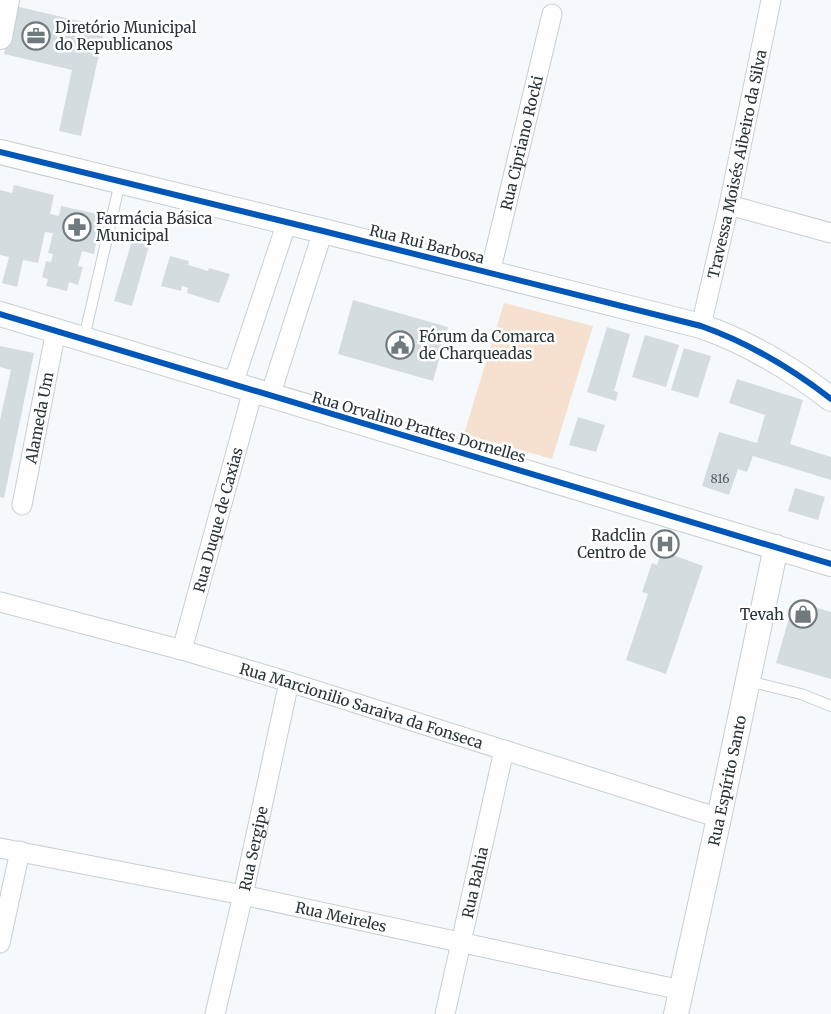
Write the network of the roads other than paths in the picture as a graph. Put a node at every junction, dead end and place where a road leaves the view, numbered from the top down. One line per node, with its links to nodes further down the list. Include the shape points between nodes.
1 (7, 0): 4 (street)
2 (771, 0): 7 (street, Travessa Moisés Aibeiro da Silva)
3 (552, 14): 11 (street, Rua Cipriano Rocki)
4 (0, 37)
5 (0, 152): 6 (street, Rua Rui Barbosa)
6 (120, 182): 8 (street, Rua Rui Barbosa); 15 (lane)
7 (729, 205): 10 (street); 13 (street, Travessa Moisés Aibeiro da Silva)
8 (287, 222): 9 (street, Rua Rui Barbosa); 16 (street)
9 (323, 231): 11 (street, Rua Rui Barbosa); 16 (street)
10 (831, 233)
11 (490, 273): 13 (street, Rua Rui Barbosa)
12 (0, 314): 14 (street, Rua Orvalino Prattes Dornelles)
13 (701, 326): 17 (street, Rua Rui Barbosa, via 774,358)
14 (56, 330): 15 (street, Rua Orvalino Prattes Dornelles); 18 (street, Alameda Um)
15 (84, 338): 16 (street, Rua Orvalino Prattes Dornelles)
16 (252, 390): 19 (street, Rua Orvalino Prattes Dornelles); 22 (street, Rua Duque de Caxias)
17 (831, 400)
18 (22, 505)
19 (776, 547): 20 (street, Rua Orvalino Prattes Dornelles); 23 (street, Rua Espírito Santo)
20 (831, 564)
21 (0, 602): 22 (street, Rua Marcionilio Saraiva da Fonseca)
22 (182, 650): 24 (street, Rua Marcionilio Saraiva da Fonseca)
23 (748, 681): 25 (lane, via 801,694); 27 (street, Rua Espírito Santo)
24 (289, 682): 26 (street, Rua Marcionilio Saraiva da Fonseca); 30 (street, Rua Sergipe)
25 (831, 706)
26 (504, 750): 27 (street, Rua Marcionilio Saraiva da Fonseca); 32 (street, Rua Bahia)
27 (720, 818): 33 (street, Rua Espírito Santo)
28 (0, 848): 29 (street, Rua Meireles)
29 (20, 852): 30 (street, Rua Meireles); 31 (street)
30 (244, 896): 32 (street, Rua Meireles); 34 (street, Rua Sergipe)
31 (0, 943)
32 (461, 944): 33 (street, Rua Meireles); 35 (street, Rua Bahia)
33 (681, 990): 36 (street, Rua Espírito Santo)
34 (215, 1014)
35 (445, 1014)
36 (676, 1014)

